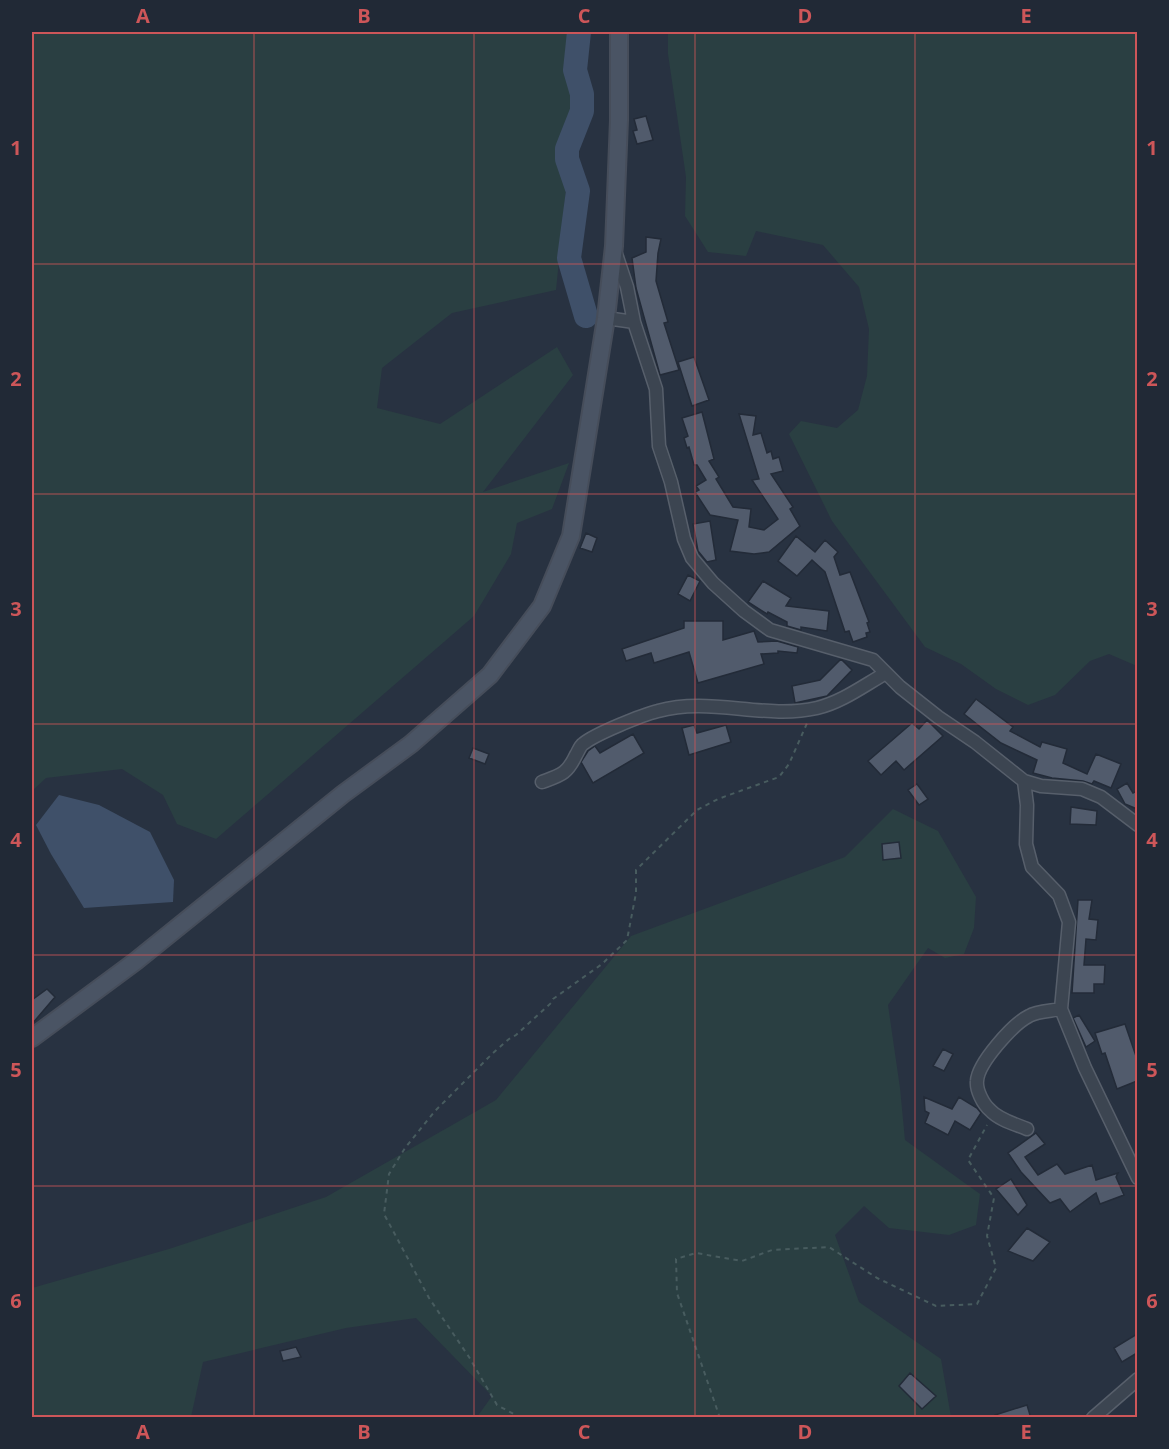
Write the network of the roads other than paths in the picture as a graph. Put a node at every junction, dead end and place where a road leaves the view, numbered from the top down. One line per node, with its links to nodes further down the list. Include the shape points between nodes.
1 (619, 32): 2 (street, via 620,120)
2 (614, 246): 3 (street); 4 (street)
3 (606, 318): 4 (street); 10 (street, via 571,536 542,606 490,675 411,744)
4 (634, 322): 5 (street, via 656,389 659,446 692,558 713,583 770,630 873,660)
5 (885, 673): 6 (street, via 836,702 815,708 785,712 679,706 657,711 582,744 564,774); 7 (street)
6 (542, 782)
7 (1024, 782): 8 (street, via 1082,789 1101,797); 9 (street, via 1026,844 1032,867 1059,895 1069,922)
8 (1137, 825)
9 (1061, 1010): 11 (street, via 1028,1016 997,1043 976,1082 980,1096 993,1113); 12 (street)
10 (32, 1038)
11 (1027, 1129)
12 (1137, 1178)
13 (1137, 1379): 14 (street)
14 (1093, 1418)

